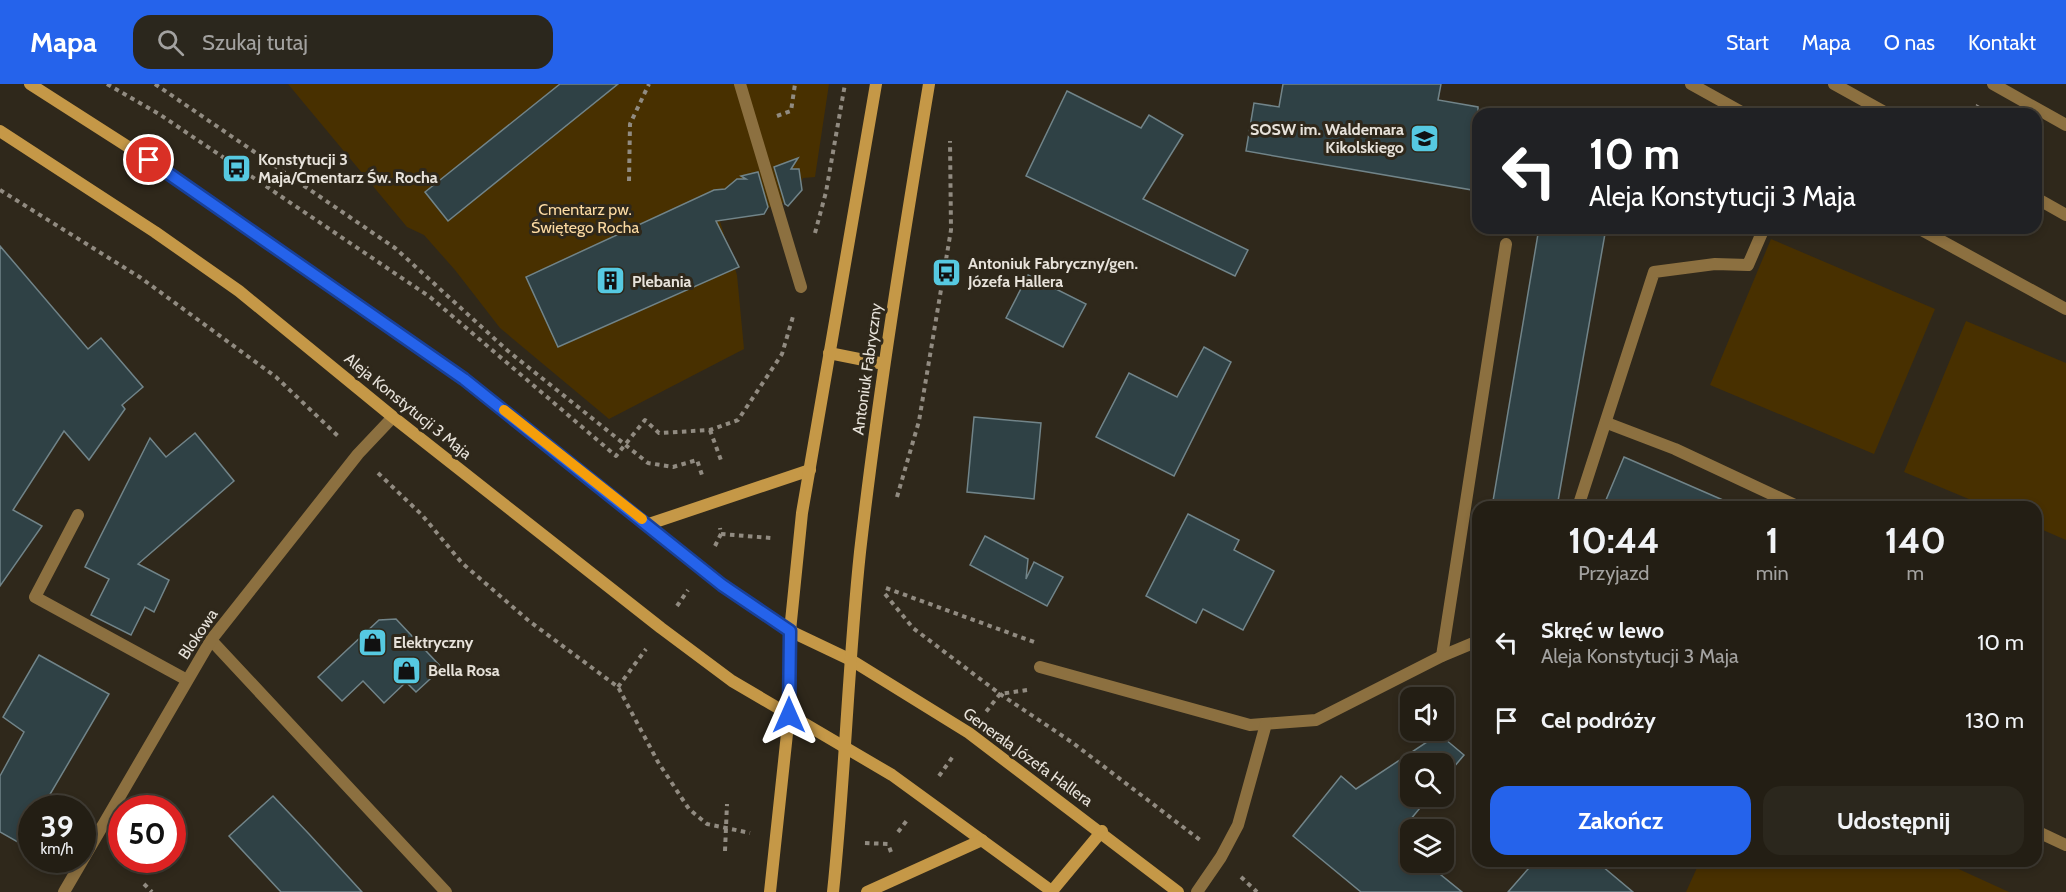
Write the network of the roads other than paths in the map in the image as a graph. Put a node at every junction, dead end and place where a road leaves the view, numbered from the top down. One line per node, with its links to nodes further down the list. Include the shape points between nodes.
1 (30, 84): 29 (main road, via 169,173 403,335)
2 (740, 84): 19 (street)
3 (876, 84): 21 (main road)
4 (929, 84): 22 (main road, Antoniuk Fabryczny)
5 (1691, 84): 8 (street)
6 (1834, 84): 9 (street)
7 (1993, 84): 10 (street)
8 (1734, 108)
9 (1877, 108)
10 (2036, 108)
11 (2042, 112): 12 (street)
12 (2066, 125)
13 (0, 131): 23 (main road, Aleja Konstytucji 3 Maja, via 239,291)
14 (2042, 201): 15 (street)
15 (2066, 215)
16 (1761, 234): 24 (street, via 1748,265 1714,264 1654,272)
17 (1929, 234): 20 (street)
18 (1506, 244): 33 (street)
19 (801, 287)
20 (2066, 309)
21 (829, 353): 22 (main road); 25 (main road)
22 (884, 364): 34 (main road, Antoniuk Fabryczny)
23 (393, 417): 31 (street, Blokowa, via 358,454); 37 (main road, Aleja Konstytucji 3 Maja, via 678,642)
24 (1607, 423): 26 (street); 27 (street, via 1675,449)
25 (810, 470): 29 (main road); 30 (main road)
26 (1580, 501)
27 (1786, 501)
28 (78, 515): 36 (street, via 35,597)
29 (649, 524): 30 (main road, via 722,585)
30 (790, 631): 34 (main road, Generała Józefa Hallera); 37 (main road)
31 (211, 640): 36 (street, Blokowa); 46 (street)
32 (1472, 644): 33 (street)
33 (1442, 656): 38 (street, via 1316,720)
34 (851, 660): 39 (main road, Antoniuk Fabryczny); 40 (main road, Generała Józefa Hallera, via 969,733)
35 (1040, 667): 38 (street, via 1250,725)
36 (187, 680): 45 (street, Blokowa)
37 (789, 715): 39 (main road, Aleja Konstytucji 3 Maja); 47 (main road)
38 (1266, 724): 51 (street, via 1238,825)
39 (846, 750): 42 (main road, via 892,775); 48 (main road)
40 (1102, 831): 44 (main road); 50 (main road, Generała Józefa Hallera)
41 (2042, 834): 43 (street)
42 (982, 840): 44 (main road); 49 (main road)
43 (2066, 844)
44 (1053, 891)
45 (64, 892)
46 (446, 892)
47 (770, 892)
48 (833, 892)
49 (867, 892)
50 (1178, 892)
51 (1197, 892)

